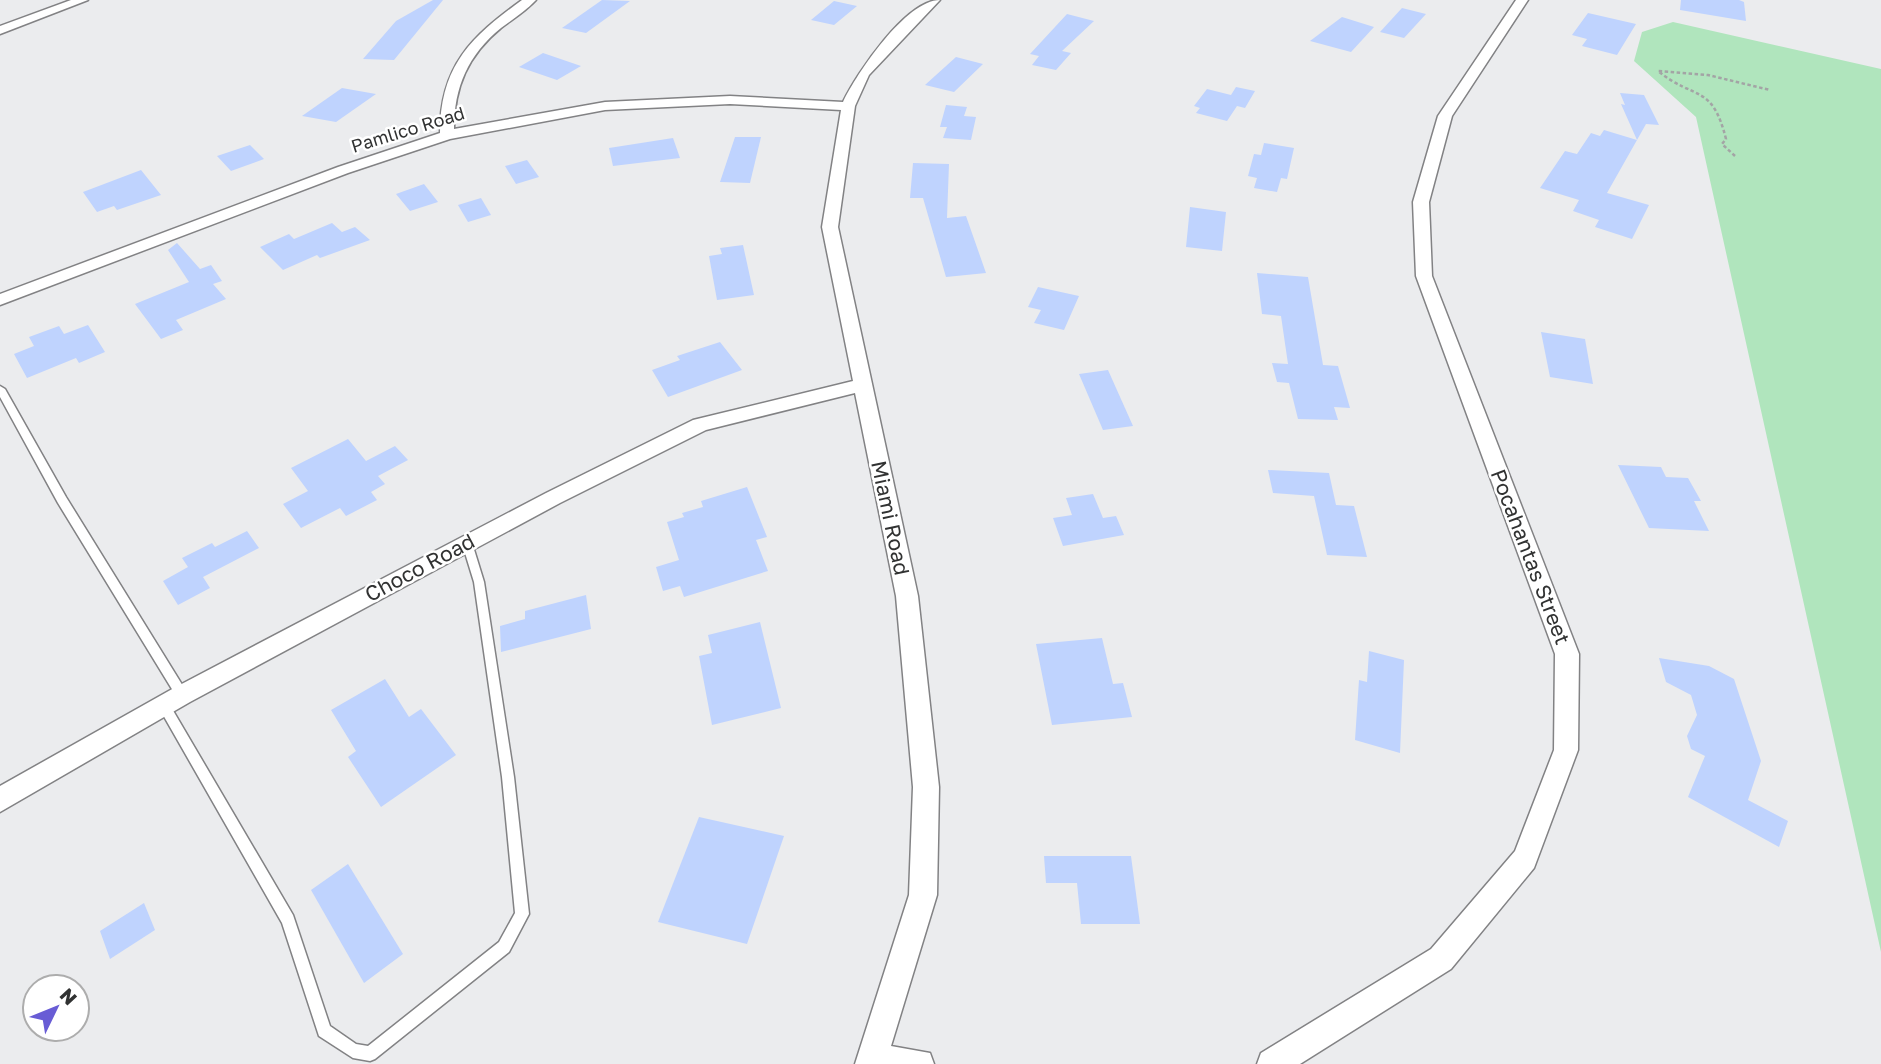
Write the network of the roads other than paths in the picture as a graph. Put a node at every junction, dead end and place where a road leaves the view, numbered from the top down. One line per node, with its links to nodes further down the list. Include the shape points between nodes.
1 (82, 0): 5 (street)
2 (530, 0): 7 (street, via 486,32 456,68 445,107)
3 (934, 0): 6 (street, Miami Road, via 863,74)
4 (1522, 0): 16 (street, Pocahantas Street, via 1445,116 1421,202 1424,276 1567,654 1566,750 1525,859 1441,959)
5 (0, 30)
6 (848, 106): 7 (street, Pamlico Road, via 730,100 605,106); 9 (street, Miami Road, via 830,227)
7 (447, 135): 8 (street, Pamlico Road)
8 (0, 300)
9 (861, 385): 11 (street, Choco Road, via 700,425); 14 (street, Miami Road, via 907,596 926,787 923,895)
10 (0, 389): 12 (lane)
11 (467, 543): 12 (street, Choco Road); 12 (lane, via 479,582 508,776 522,914 504,947 370,1054 353,1051 324,1031 288,920)
12 (173, 701): 13 (street, Choco Road)
13 (0, 800)
14 (871, 1061): 15 (street)
15 (919, 1064)
16 (1272, 1064)

